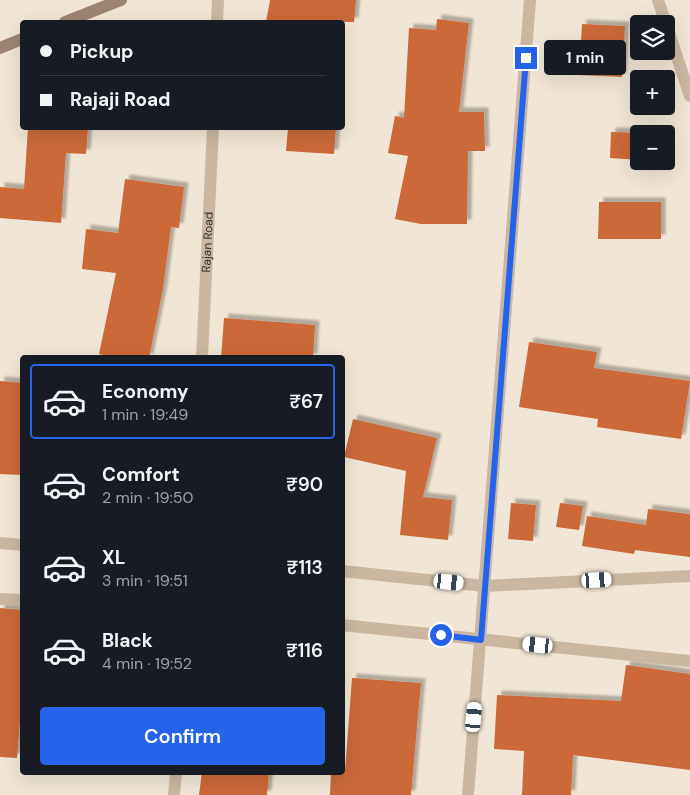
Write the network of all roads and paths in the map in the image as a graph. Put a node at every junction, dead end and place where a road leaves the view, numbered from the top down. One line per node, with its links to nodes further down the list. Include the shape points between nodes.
1 (121, 0): 6 (main road)
2 (218, 0): 7 (street)
3 (530, 0): 18 (street)
4 (658, 0): 5 (street)
5 (663, 15)
6 (70, 20)
7 (217, 20)
8 (20, 40): 9 (main road)
9 (0, 48)
10 (675, 51): 11 (street)
11 (690, 96)
12 (213, 130): 13 (street, Rajan Road)
13 (202, 355)
14 (0, 543): 15 (street)
15 (20, 545)
16 (345, 571): 18 (street)
17 (690, 576): 18 (street)
18 (485, 586): 22 (street)
19 (0, 599): 20 (street)
20 (20, 600)
21 (345, 625): 22 (street)
22 (481, 640): 23 (street); 26 (street)
23 (690, 661)
24 (176, 775): 25 (street)
25 (174, 795)
26 (468, 795)

